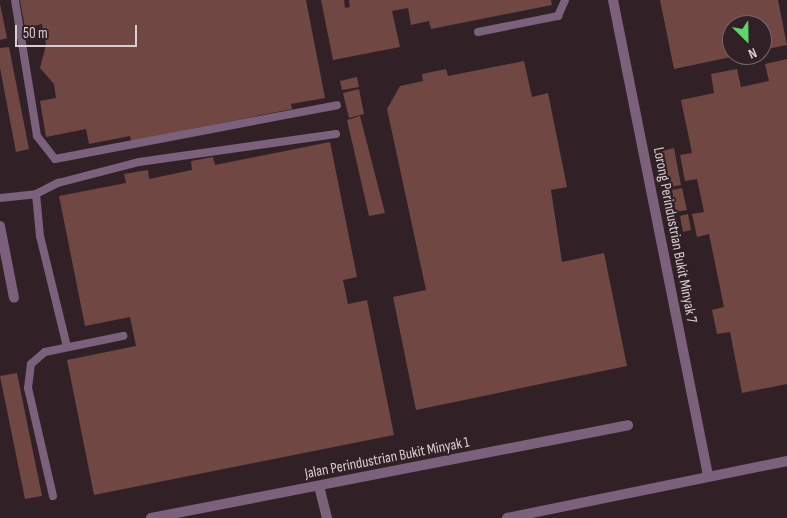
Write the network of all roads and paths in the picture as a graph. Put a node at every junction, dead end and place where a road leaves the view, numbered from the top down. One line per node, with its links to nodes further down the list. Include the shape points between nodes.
1 (15, 0): 5 (lane, via 37,136 55,159)
2 (565, 0): 4 (lane, via 558,16)
3 (612, 0): 15 (street, Lorong Perindustrian Bukit Minyak 7)
4 (478, 32)
5 (337, 105)
6 (336, 134): 7 (lane, via 140,162 58,183)
7 (36, 194): 8 (lane); 12 (lane, via 40,236)
8 (0, 198)
9 (0, 226): 10 (street)
10 (14, 298)
11 (123, 336): 12 (lane)
12 (67, 347): 17 (lane, via 45,352 31,364 28,388)
13 (628, 426): 16 (street, Jalan Perindustrian Bukit Minyak 1)
14 (787, 461): 15 (street)
15 (708, 476): 20 (street)
16 (320, 486): 18 (street, Jalan Perindustrian Bukit Minyak 1); 19 (street)
17 (53, 496)
18 (151, 518)
19 (326, 518)
20 (507, 518)

